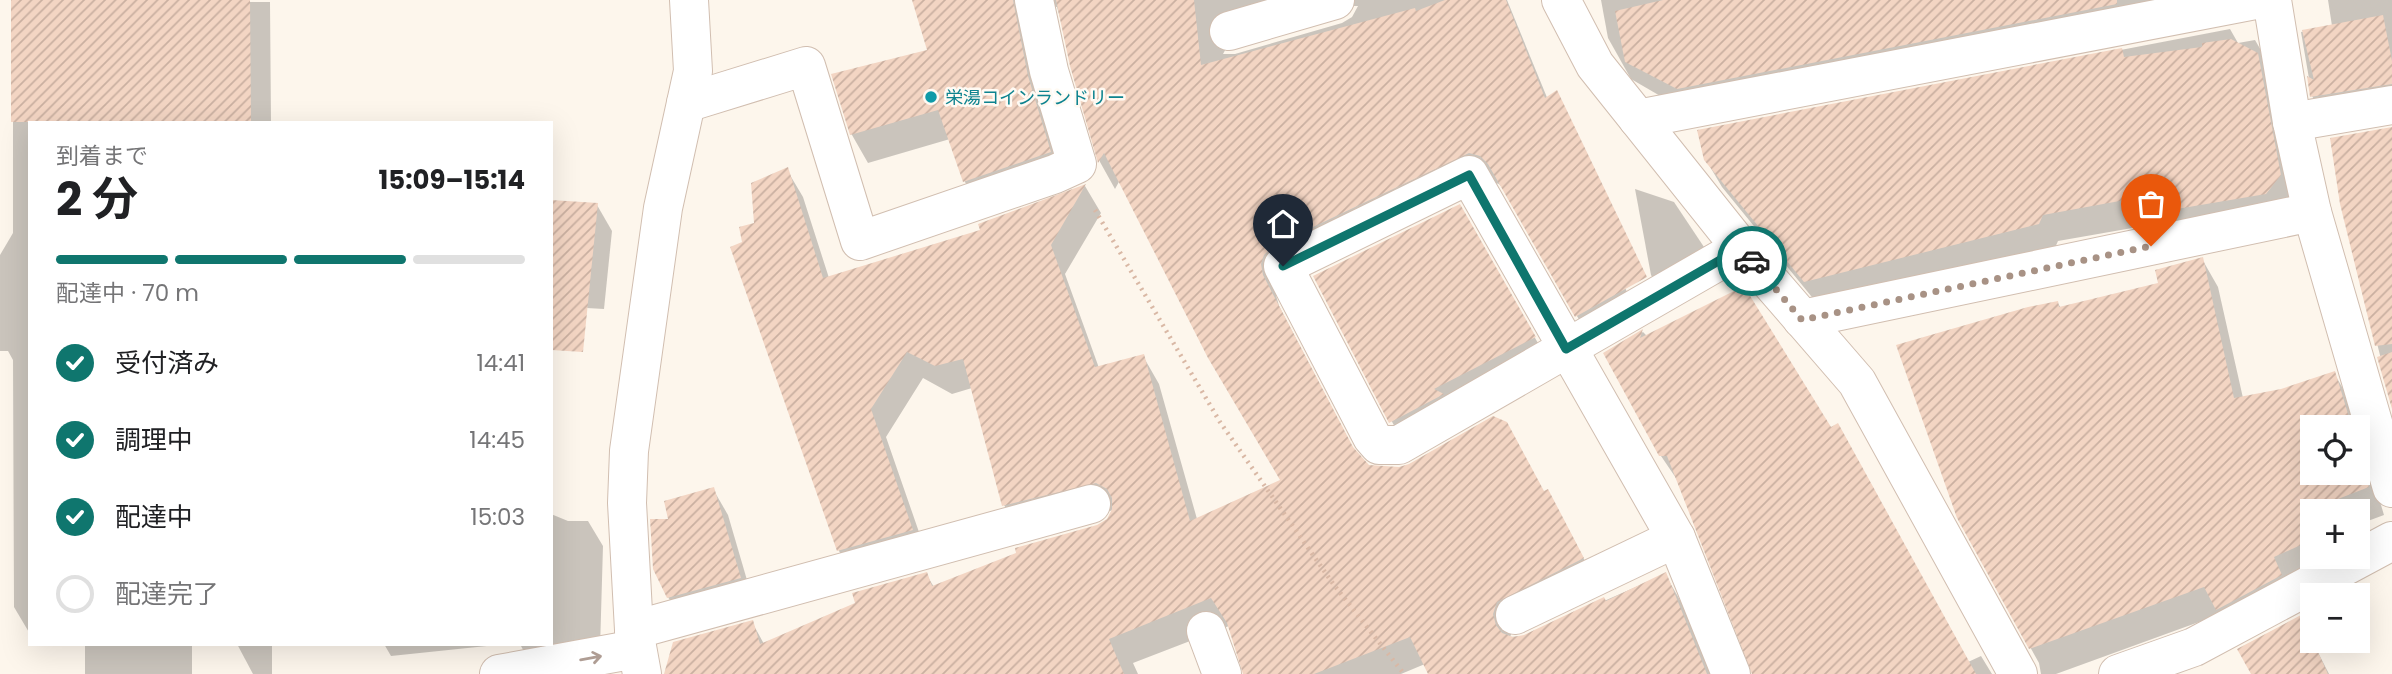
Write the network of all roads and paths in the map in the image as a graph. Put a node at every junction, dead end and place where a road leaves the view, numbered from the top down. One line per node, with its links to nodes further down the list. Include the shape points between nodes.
1 (689, 0): 8 (street, via 693,71)
2 (1034, 0): 12 (street)
3 (1335, 0): 7 (street)
4 (1561, 0): 10 (street, via 1595,65)
5 (2255, 0): 10 (street)
6 (2272, 0): 11 (street)
7 (1229, 31)
8 (686, 103): 12 (street, via 806,66 860,241); 23 (street, via 663,208 629,451 627,503)
9 (2392, 105): 11 (street)
10 (1638, 119): 14 (street)
11 (2292, 122): 13 (street)
12 (1077, 164): 27 (path, via 1094,206 1220,422 1334,585)
13 (2312, 212): 15 (street); 17 (street)
14 (1741, 248): 15 (street); 16 (street)
15 (1802, 320): 29 (street, via 1857,382)
16 (1566, 349): 16 (street, via 1399,444 1379,445 1283,266 1469,175); 19 (street)
17 (2392, 488)
18 (1091, 504): 23 (street)
19 (1676, 538): 21 (street); 28 (street)
20 (2392, 541): 24 (street)
21 (1515, 615)
22 (1206, 631): 26 (street)
23 (637, 651): 25 (street, one-way to 23)
24 (2203, 660): 30 (street)
25 (499, 674)
26 (1222, 674)
27 (1404, 674)
28 (1731, 674)
29 (2018, 674)
30 (2118, 674)

